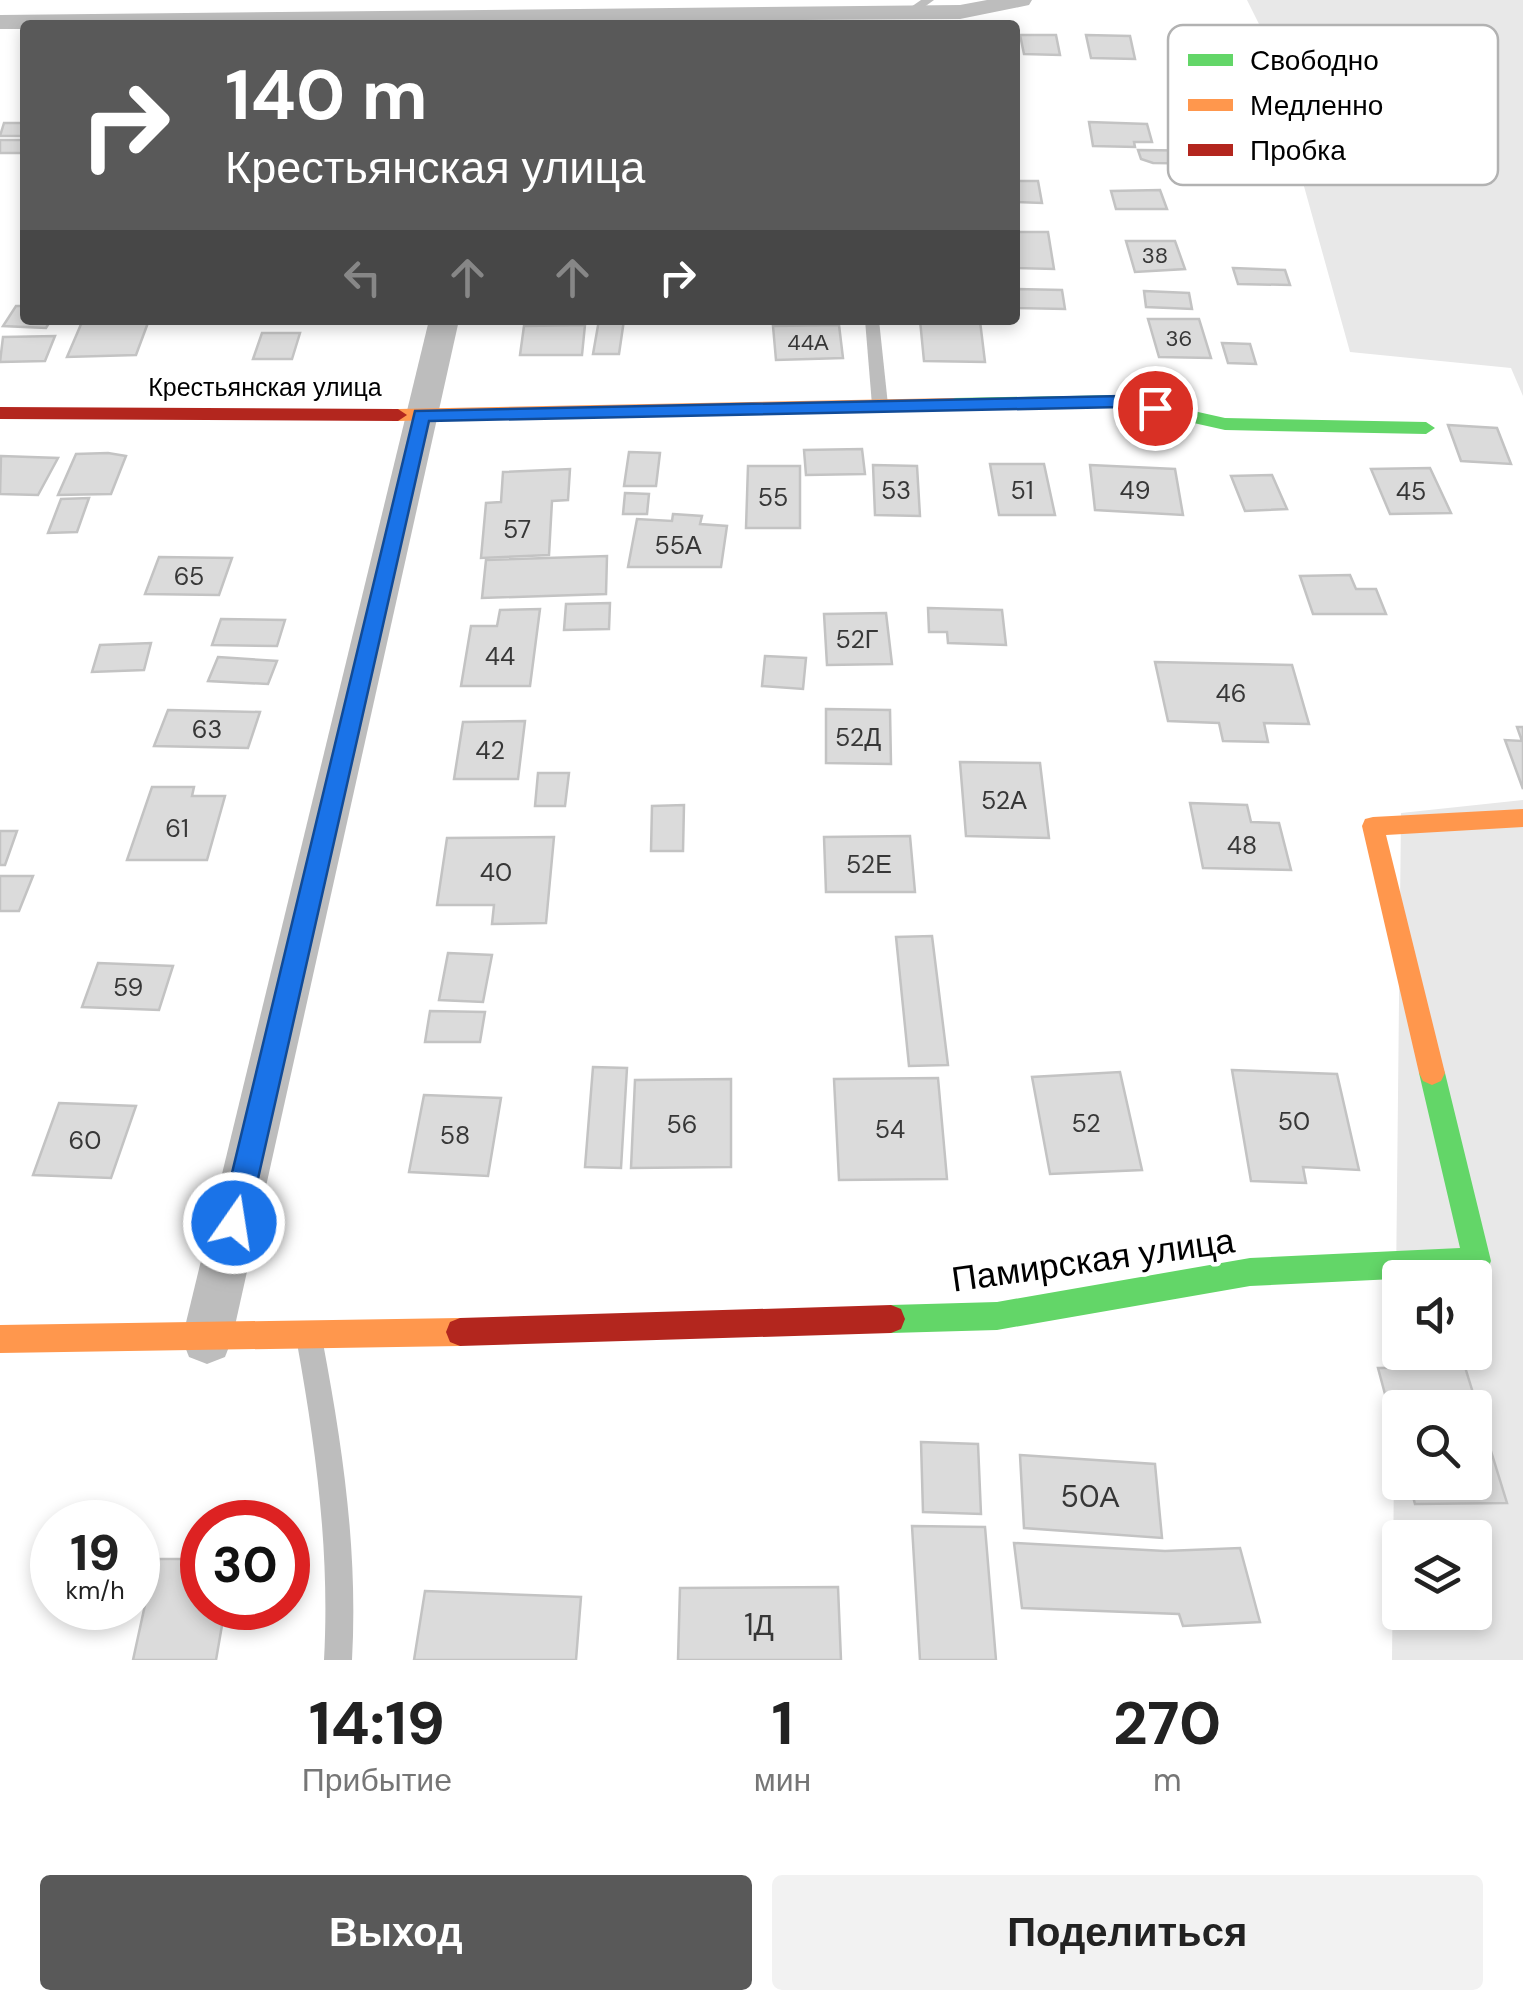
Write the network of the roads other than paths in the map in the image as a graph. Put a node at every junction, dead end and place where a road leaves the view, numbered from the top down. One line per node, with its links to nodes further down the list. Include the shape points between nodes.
1 (1022, 0): 2 (street, via 975,10)
2 (920, 5): 3 (street)
3 (515, 13): 4 (street)
4 (240, 20)
5 (443, 325): 9 (street)
6 (872, 325): 7 (lane)
7 (880, 405): 9 (street, Крестьянская улица); 10 (street, Крестьянская улица, via 1122,402 1225,424)
8 (0, 412): 9 (street, Крестьянская улица)
9 (422, 415): 13 (street)
10 (1426, 428)
11 (1523, 818): 12 (street, Памирская улица, via 1373,826 1477,1261 1250,1272 997,1316)
12 (308, 1336): 13 (street, Памирская улица); 15 (lane, via 340,1525 344,1593)
13 (207, 1338): 14 (street, Памирская улица)
14 (0, 1339)
15 (338, 1660)

